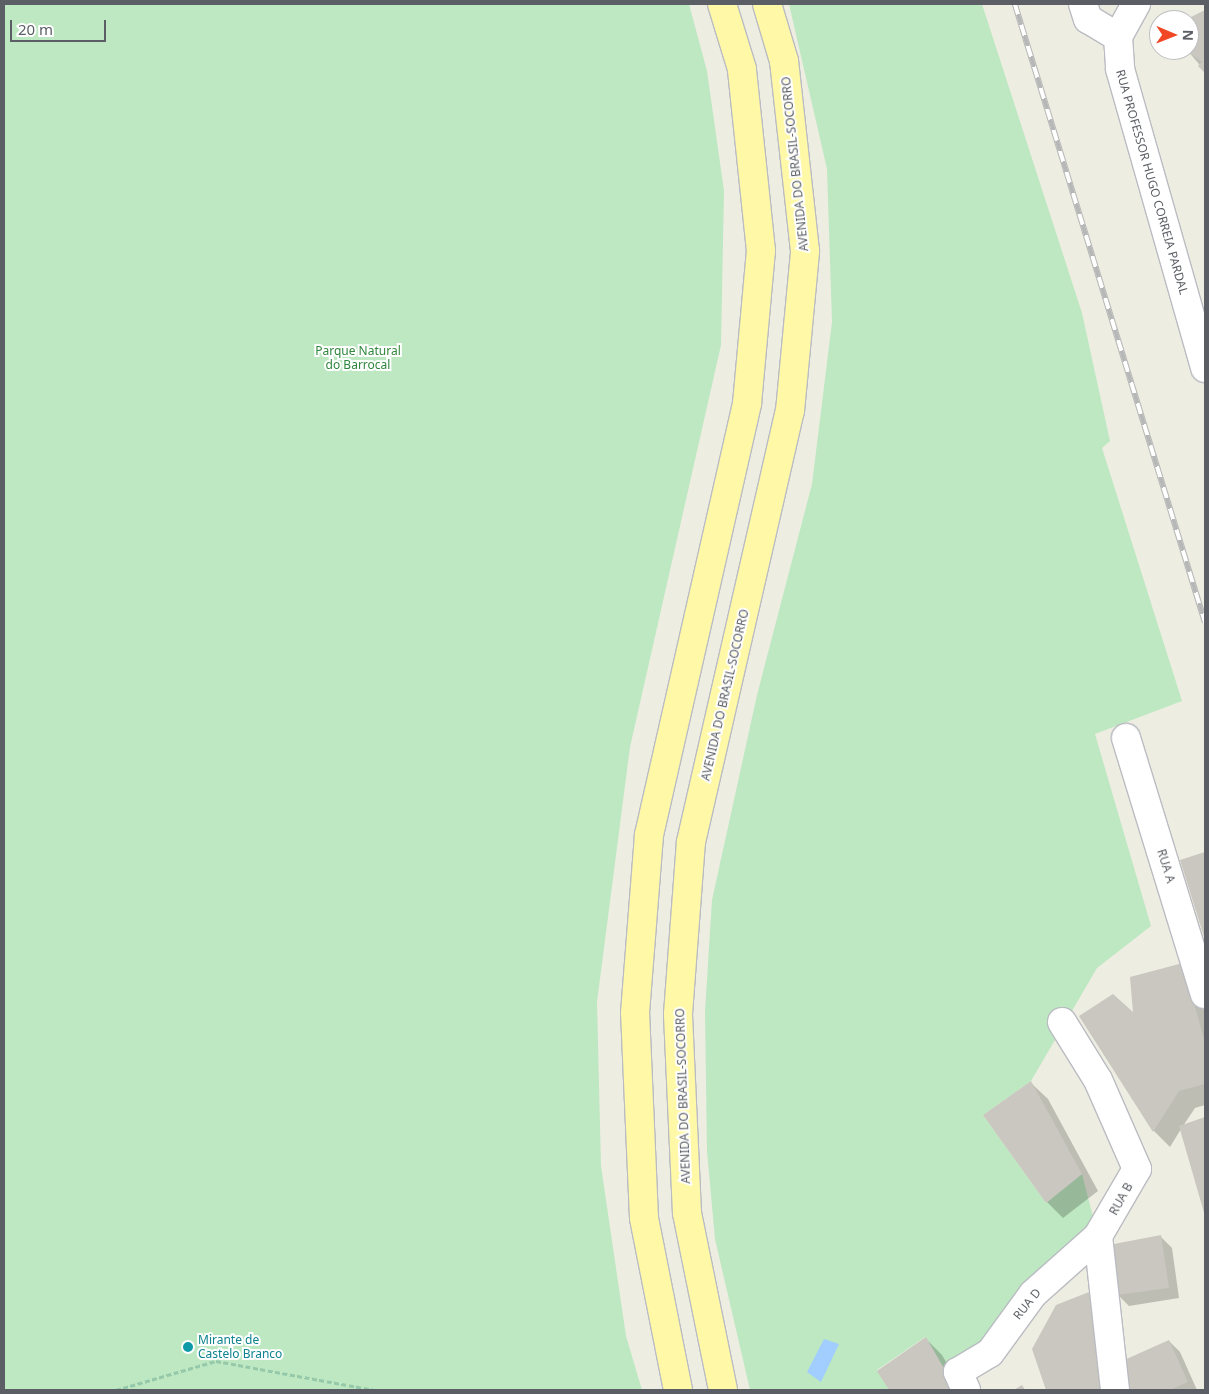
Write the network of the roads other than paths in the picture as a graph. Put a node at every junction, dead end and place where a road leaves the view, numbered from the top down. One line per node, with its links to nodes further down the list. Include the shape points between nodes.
1 (722, 4): 13 (main road, via 742,69 761,252 747,404 649,835 635,1013 644,1218)
2 (767, 4): 14 (main road, AVENIDA DO BRASIL-SOCORRO, via 784,60 804,261 790,411 692,842 678,1014 687,1213)
3 (1083, 4): 5 (street, via 1088,19)
4 (1136, 4): 5 (street)
5 (1118, 38): 6 (street, RUA PROFESSOR HUGO CORREIA PARDAL, via 1120,69)
6 (1200, 338): 7 (street, RUA PROFESSOR HUGO CORREIA PARDAL)
7 (1205, 368)
8 (1126, 738): 9 (street, RUA A)
9 (1205, 994)
10 (1062, 1022): 11 (street, RUA B, via 1098,1080 1137,1169)
11 (1098, 1236): 12 (street, RUA D, via 1033,1294 990,1353); 15 (street)
12 (962, 1381)
13 (678, 1390)
14 (723, 1390)
15 (1115, 1390)

